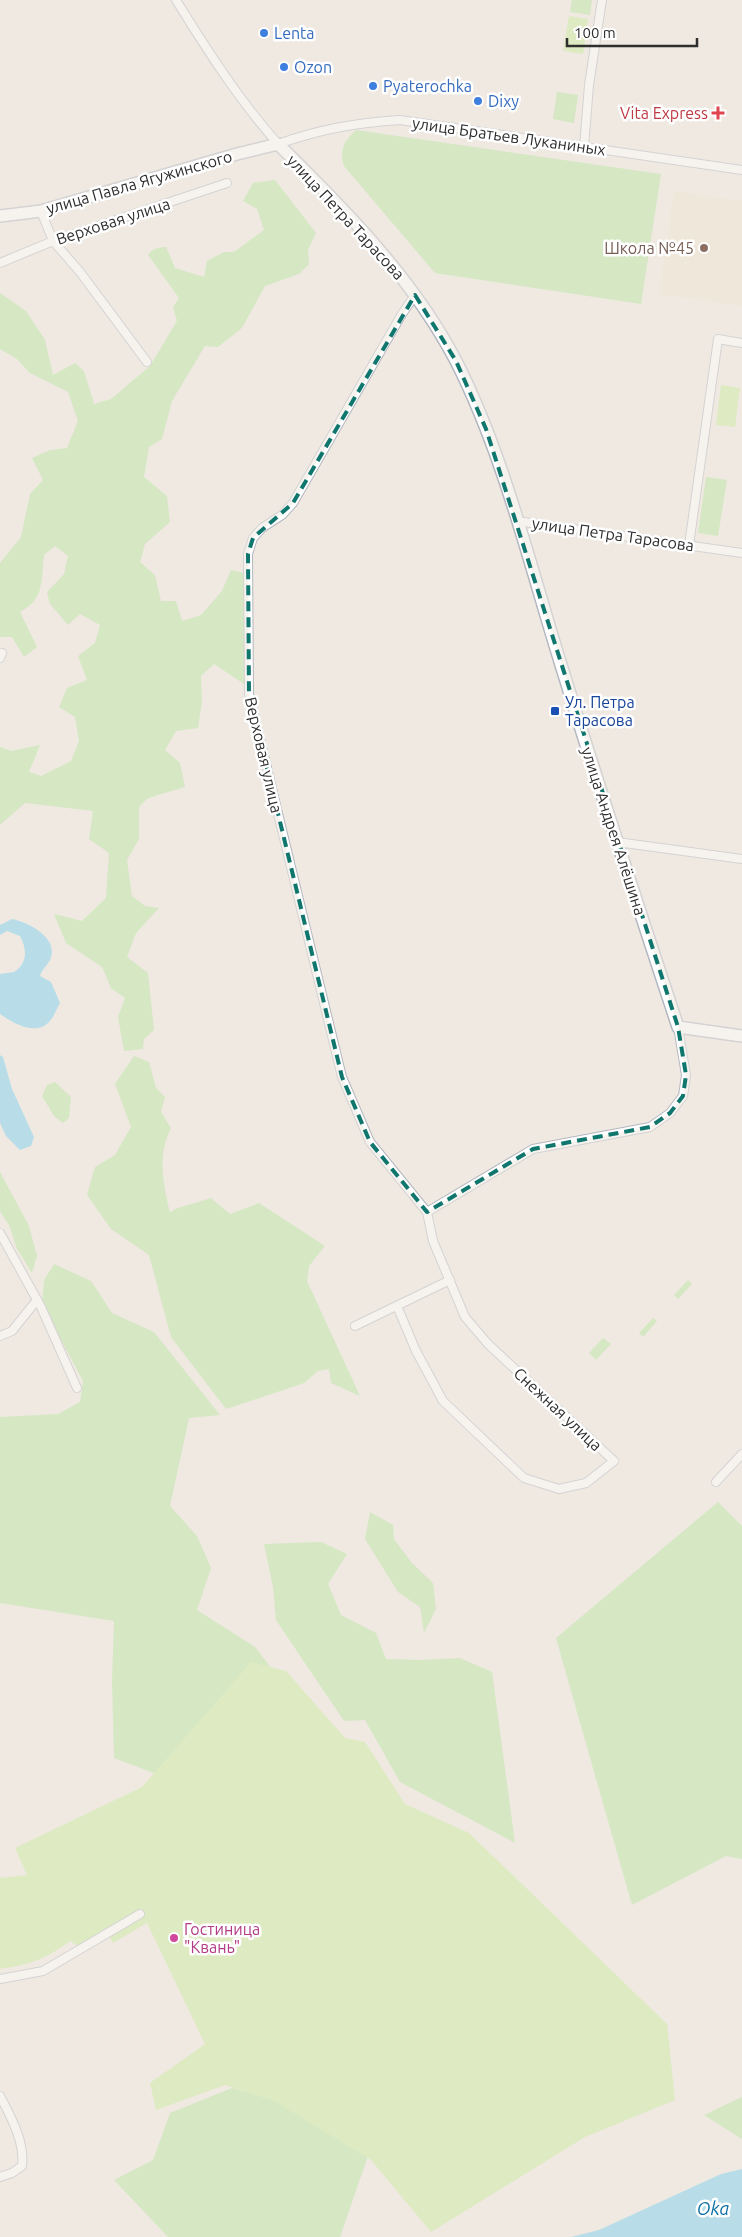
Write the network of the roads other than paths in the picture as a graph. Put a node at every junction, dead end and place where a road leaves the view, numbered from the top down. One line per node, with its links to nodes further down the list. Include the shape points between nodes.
1 (176, 0): 3 (street, via 224,75)
2 (602, 0): 4 (street, via 589,84)
3 (278, 144): 4 (street, улица Братьев Луканиных, via 357,122 400,120); 7 (street, улица Павла Ягужинского); 11 (street, улица Петра Тарасова, via 391,261)
4 (584, 147): 5 (street, улица Братьев Луканиных)
5 (742, 170)
6 (228, 183): 9 (street, Верховая улица)
7 (40, 211): 8 (street, улица Павла Ягужинского); 9 (street)
8 (0, 216)
9 (52, 241): 10 (street, Верховая улица); 13 (street, via 80,272)
10 (0, 263)
11 (415, 296): 14 (street, улица Петра Тарасова, via 456,361 486,429); 21 (street, Верховая улица, via 293,503 282,516 262,528 253,538 248,554 248,694 342,1077 370,1142)
12 (742, 343): 15 (street, via 718,339)
13 (147, 362)
14 (517, 521): 15 (street, улица Петра Тарасова); 17 (street, улица Андрея Алёшина)
15 (689, 545): 16 (street, улица Петра Тарасова)
16 (742, 553)
17 (617, 842): 18 (street); 19 (street, улица Андрея Алёшина)
18 (742, 859)
19 (678, 1026): 20 (street); 21 (street, via 686,1075 683,1096 670,1113 650,1127 533,1149)
20 (742, 1036)
21 (427, 1212): 23 (street, Снежная улица, via 433,1241)
22 (0, 1233): 24 (street)
23 (450, 1280): 25 (street); 25 (street, Снежная улица, via 465,1316 488,1344 614,1461 600,1474 586,1483 560,1489 524,1478 444,1401 416,1351)
24 (37, 1300): 27 (street, via 12,1330); 28 (street)
25 (397, 1306): 26 (street)
26 (355, 1326)
27 (0, 1336)
28 (77, 1388)
29 (742, 1454): 30 (street)
30 (716, 1482)
31 (140, 1914): 32 (street, via 42,1971)
32 (0, 1979)
33 (0, 2096): 34 (street, via 23,2153 22,2166 12,2174)
34 (0, 2177)

